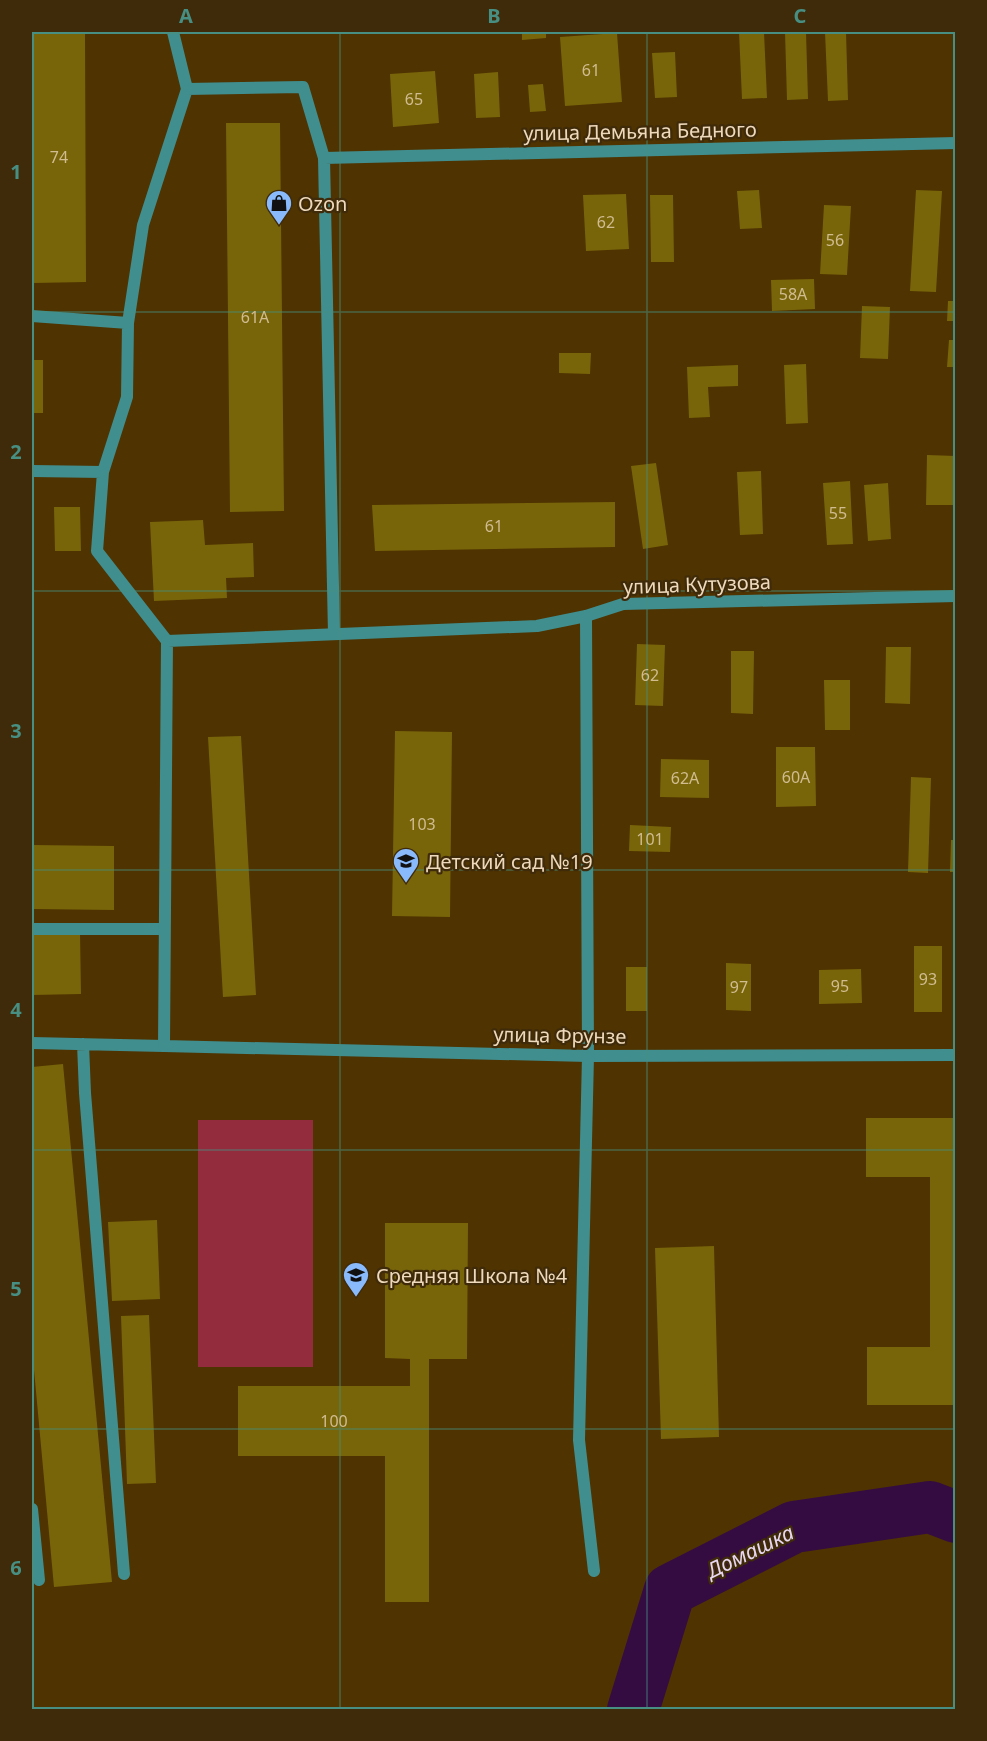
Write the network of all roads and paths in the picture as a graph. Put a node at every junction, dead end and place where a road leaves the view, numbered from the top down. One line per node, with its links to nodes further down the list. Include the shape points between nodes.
1 (173, 32): 2 (street)
2 (188, 89): 4 (street, via 303,87); 6 (street, via 143,225)
3 (956, 142): 4 (street, улица Демьяна Бедного)
4 (324, 158): 11 (street)
5 (32, 316): 6 (street)
6 (128, 323): 8 (street, via 126,397)
7 (32, 471): 8 (street)
8 (104, 472): 12 (street, via 98,551)
9 (956, 596): 10 (street, улица Кутузова, via 623,604)
10 (586, 616): 11 (street, улица Кутузова, via 537,626); 19 (street)
11 (334, 634): 12 (street, улица Кутузова)
12 (167, 641): 14 (street)
13 (32, 929): 14 (street)
14 (164, 930): 17 (street)
15 (32, 1043): 16 (street, улица Фрунзе)
16 (83, 1044): 17 (street, улица Фрунзе); 22 (street)
17 (164, 1046): 19 (street, улица Фрунзе)
18 (956, 1055): 19 (street, улица Фрунзе)
19 (588, 1056): 21 (street, via 579,1440)
20 (32, 1509): 23 (street)
21 (594, 1571)
22 (124, 1574)
23 (39, 1580)

